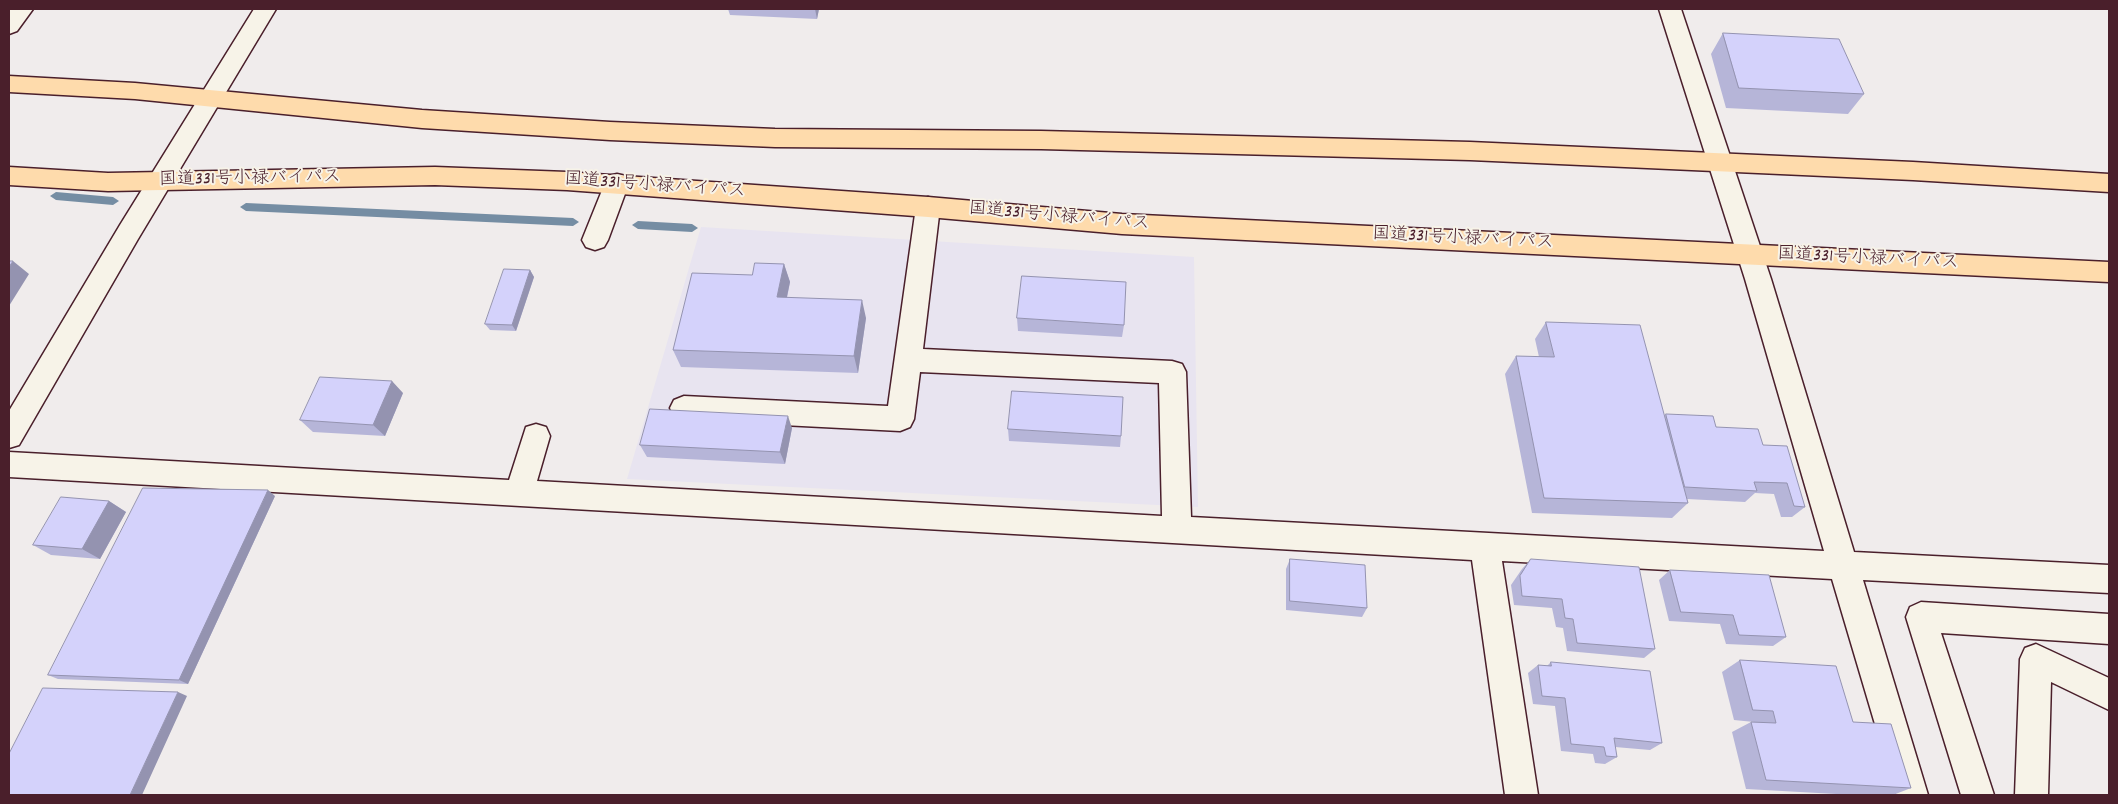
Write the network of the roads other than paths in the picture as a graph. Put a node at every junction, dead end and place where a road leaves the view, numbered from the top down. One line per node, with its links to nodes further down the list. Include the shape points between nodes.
1 (22, 9): 4 (street)
2 (265, 9): 6 (street)
3 (1670, 9): 7 (street)
4 (9, 26)
5 (9, 84): 6 (highway)
6 (211, 99): 7 (highway, via 422,119 775,138 1041,140); 9 (street)
7 (1720, 162): 11 (highway); 14 (street)
8 (9, 176): 9 (highway, 国道331号小禄バイパス)
9 (160, 182): 10 (highway, 国道331号小禄バイパス, via 435,176); 18 (street)
10 (617, 183): 12 (highway, 国道331号小禄バイパス); 13 (street)
11 (2109, 183)
12 (928, 207): 14 (highway, 国道331号小禄バイパス, via 1122,224); 16 (street)
13 (595, 240)
14 (1749, 254): 15 (highway, 国道331号小禄バイパス); 24 (street)
15 (2109, 272)
16 (908, 360): 17 (street, via 900,419); 22 (street, via 1172,372)
17 (684, 408)
18 (9, 436)
19 (536, 436): 21 (street)
20 (9, 465): 21 (street)
21 (519, 493): 22 (street)
22 (1177, 530): 23 (street)
23 (1485, 547): 24 (street); 28 (street)
24 (1844, 565): 25 (street); 29 (street)
25 (2109, 579)
26 (2109, 628): 30 (street, via 1921,617)
27 (2109, 694): 31 (street, via 2036,659)
28 (1521, 795)
29 (1912, 795)
30 (1978, 795)
31 (2030, 795)

